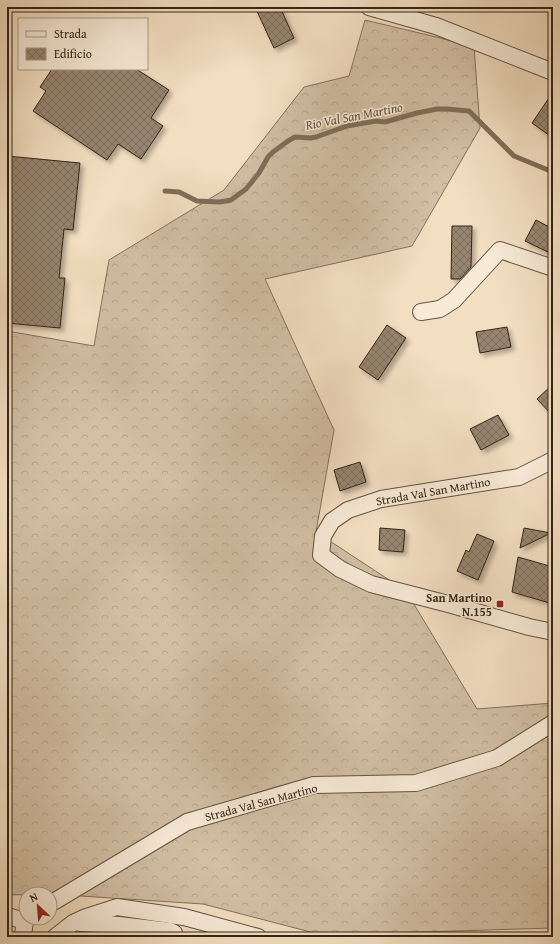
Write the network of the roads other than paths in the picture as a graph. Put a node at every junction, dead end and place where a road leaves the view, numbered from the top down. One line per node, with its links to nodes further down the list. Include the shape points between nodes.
1 (369, 7): 2 (street, via 436,26)
2 (553, 72)
3 (553, 268): 4 (street, via 500,250 454,300 440,309)
4 (421, 312)
5 (553, 460): 6 (street, Strada Val San Martino, via 519,477 381,499 348,510 332,521 322,536 321,555 340,569 371,584)
6 (553, 632)
7 (553, 723): 8 (street, Strada Val San Martino, via 497,758 416,783 314,785 187,822)
8 (58, 899)
9 (7, 916): 10 (street)
10 (18, 921)
11 (73, 923): 12 (street); 13 (street, via 170,931); 14 (street, via 117,907 184,917)
12 (55, 937)
13 (175, 937)
14 (258, 937)

